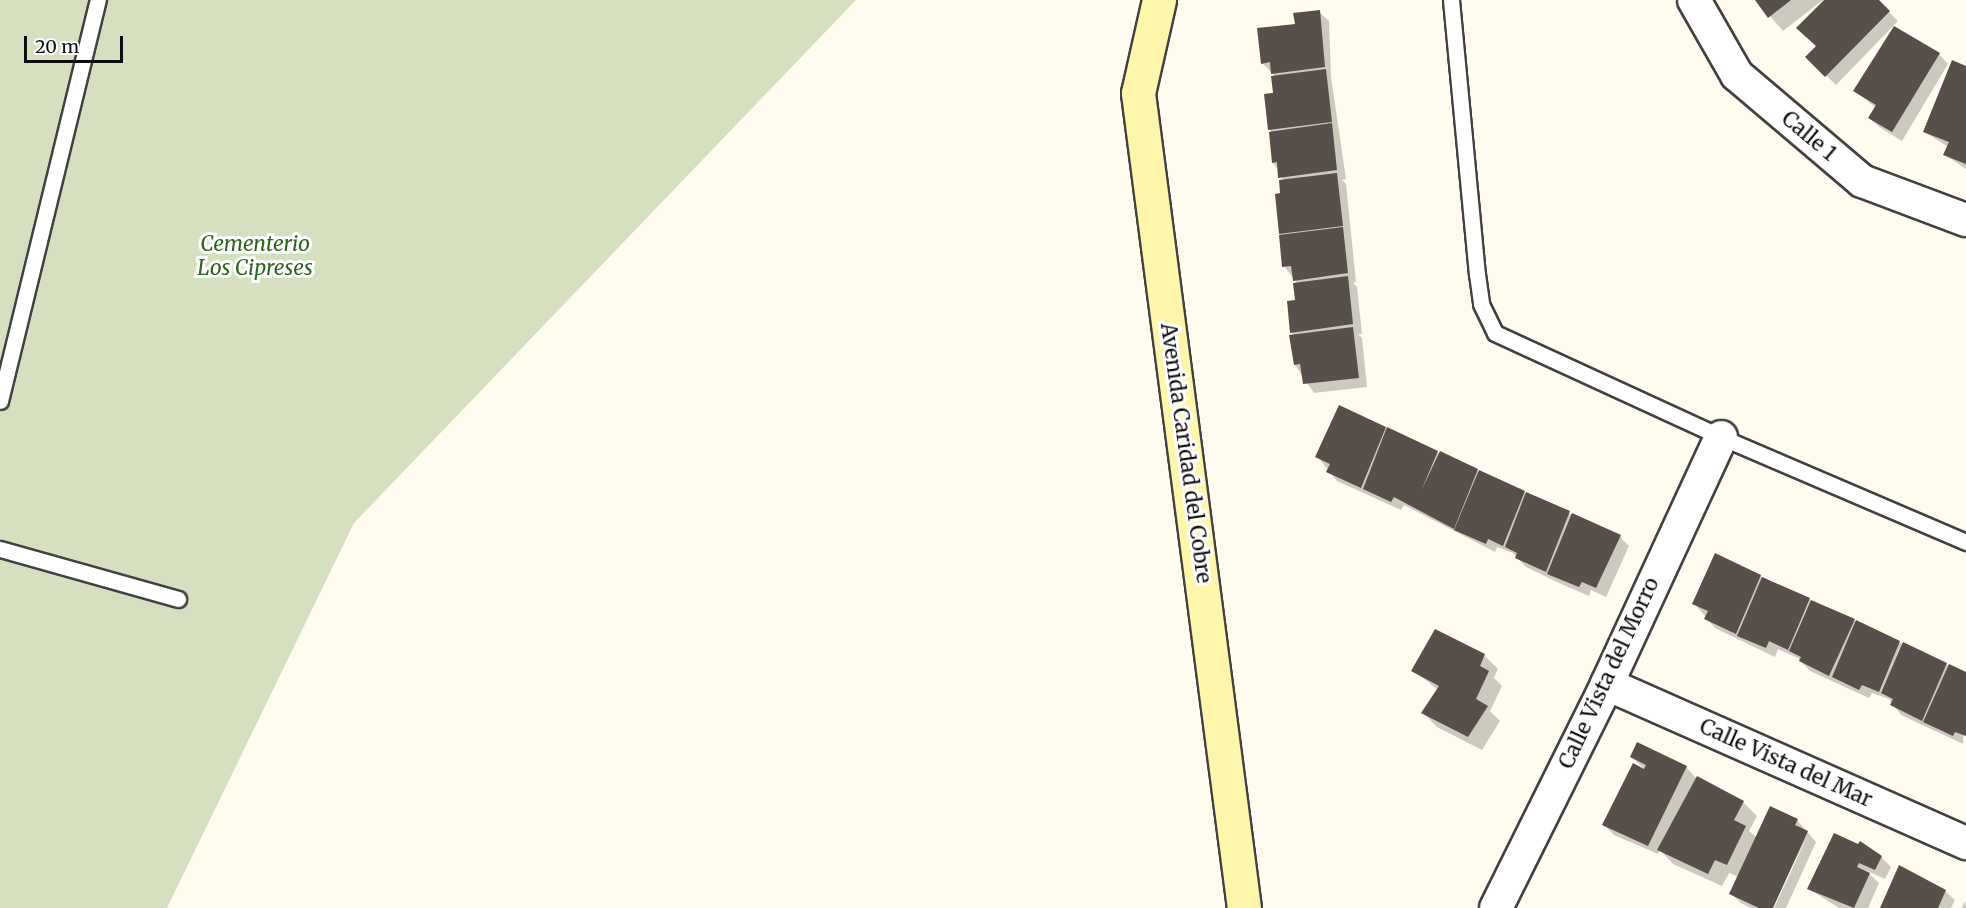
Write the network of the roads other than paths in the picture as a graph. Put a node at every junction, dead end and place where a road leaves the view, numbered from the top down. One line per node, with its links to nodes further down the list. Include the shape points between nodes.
1 (98, 0): 6 (lane)
2 (1159, 0): 13 (street, Avenida Caridad del Cobre, via 1138,93)
3 (1451, 0): 7 (lane, via 1477,274 1481,304 1495,333)
4 (1694, 0): 5 (street, Calle 1, via 1737,75 1862,181)
5 (1966, 220)
6 (0, 400)
7 (1721, 437): 8 (lane); 11 (street, Calle Vista del Morro)
8 (1966, 542)
9 (0, 549): 10 (lane)
10 (178, 599)
11 (1607, 684): 12 (street, Calle Vista del Mar); 14 (street, Calle Vista del Morro)
12 (1966, 843)
13 (1244, 908)
14 (1496, 908)

